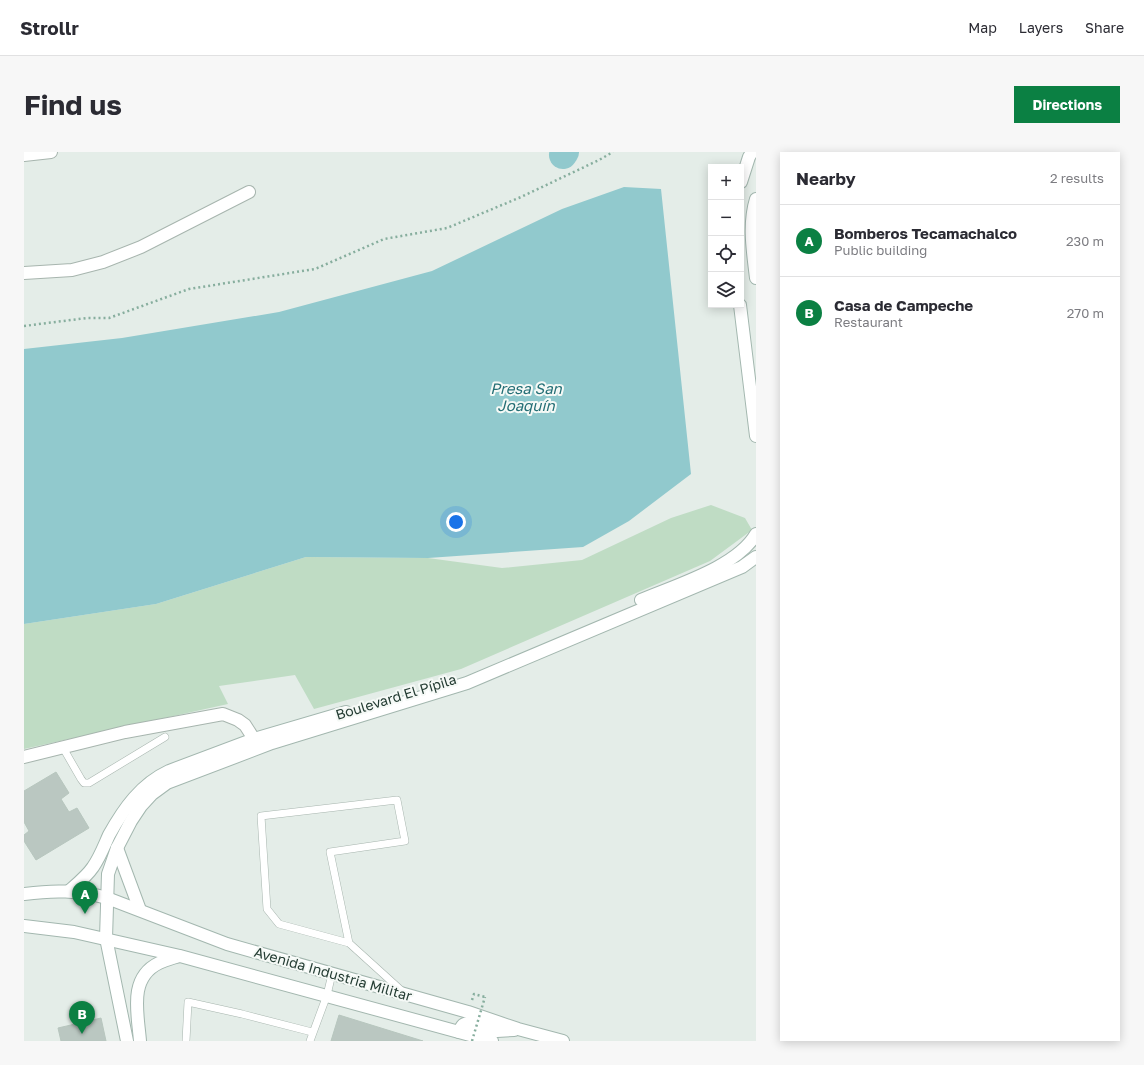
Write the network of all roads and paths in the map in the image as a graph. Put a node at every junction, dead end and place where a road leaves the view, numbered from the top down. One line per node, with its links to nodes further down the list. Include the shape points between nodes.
1 (51, 152): 4 (street)
2 (613, 152): 11 (path, via 521,197 447,228 384,239 315,269 189,289 109,318 87,318)
3 (752, 152): 5 (street)
4 (29, 154)
5 (744, 171)
6 (249, 192): 8 (street, via 141,247 103,262 72,270)
7 (756, 199): 9 (street, via 751,236)
8 (24, 273)
9 (756, 278)
10 (740, 308): 12 (street)
11 (24, 326)
12 (756, 436)
13 (756, 534): 15 (street, Boulevard El Pípila, via 750,543 715,569)
14 (756, 558): 15 (street, Boulevard El Pípila, via 742,568)
15 (466, 680): 17 (street, Boulevard El Pípila); 20 (street, Boulevard El Pípila, via 272,743 167,783 141,806)
16 (165, 737): 18 (lane, via 89,784 80,779)
17 (254, 739): 18 (street, via 238,720 223,714); 21 (street, Boulevard El Pípila, via 168,770 156,777 127,806 92,869)
18 (62, 746): 19 (street)
19 (24, 757)
20 (117, 848): 23 (street, Boulevard El Pípila, via 108,874); 24 (street)
21 (69, 891): 22 (street, Avenida Industria Militar); 23 (street, Avenida Industria Militar)
22 (24, 894)
23 (107, 898): 24 (street, Avenida Industria Militar); 26 (street, Boulevard El Pípila)
24 (140, 910): 29 (street, Avenida Industria Militar, via 227,944)
25 (24, 926): 26 (street, Avenida Industria Militar)
26 (106, 938): 28 (street, Avenida Industria Militar); 36 (street, Boulevard El Pípila)
27 (348, 943): 27 (lane, via 279,924 267,909 261,816 397,800 405,841 330,852); 31 (lane)
28 (180, 956): 30 (street, Avenida Industria Militar); 37 (street, via 159,963 148,970 141,979 136,993)
29 (332, 974): 30 (lane); 31 (street, Avenida Industria Militar)
30 (327, 995): 34 (lane); 35 (street, Avenida Industria Militar)
31 (407, 995): 33 (street, Avenida Industria Militar)
32 (485, 997): 40 (path, bridge)
33 (518, 1029): 35 (street, via 497,1031 468,1023 462,1026); 42 (street, Avenida Industria Militar)
34 (312, 1032): 38 (lane, via 188,1002); 39 (lane)
35 (458, 1036): 41 (street, Avenida Industria Militar)
36 (127, 1041)
37 (140, 1041)
38 (186, 1041)
39 (310, 1041)
40 (472, 1041)
41 (492, 1041)
42 (563, 1041)

